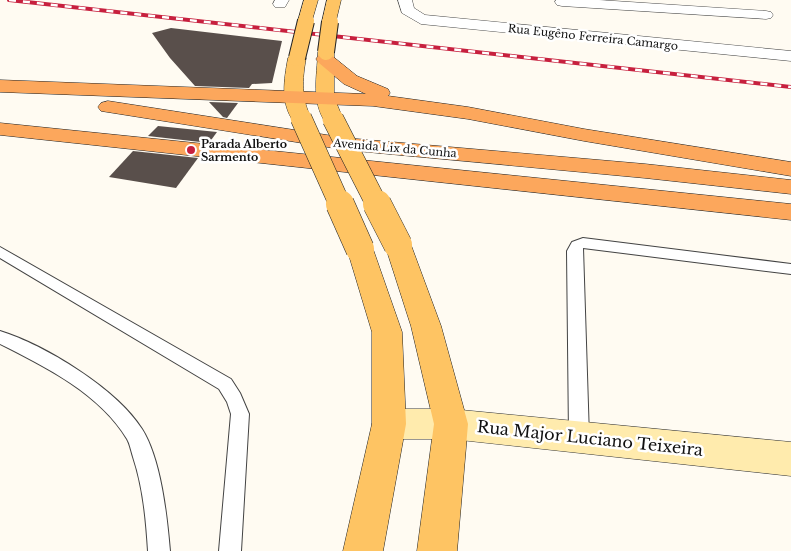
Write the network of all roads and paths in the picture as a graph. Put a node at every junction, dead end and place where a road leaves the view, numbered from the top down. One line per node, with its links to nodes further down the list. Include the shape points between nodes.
1 (311, 0): 13 (main road, bridge, via 293,80)
2 (334, 0): 8 (main road, bridge)
3 (405, 0): 7 (street, Rua Eugêno Ferreira Camargo, via 407,10 421,19)
4 (757, 0): 6 (street)
5 (561, 1): 6 (street); 7 (street)
6 (766, 15): 9 (street)
7 (583, 35): 9 (street, Rua Eugêno Ferreira Camargo)
8 (326, 55): 12 (main road); 14 (highway, via 353,83 418,103)
9 (788, 56)
10 (0, 86): 13 (highway, via 242,96)
11 (0, 96): 17 (highway, Avenida Lix da Cunha, via 125,108 346,144)
12 (325, 97): 13 (highway); 14 (highway); 23 (main road, bridge, via 333,119 398,245 426,326)
13 (298, 107): 22 (main road, bridge, via 360,249 379,303 387,332)
14 (468, 113): 16 (highway)
15 (0, 130): 18 (highway, Avenida Lix da Cunha, via 596,189)
16 (791, 169)
17 (791, 187)
18 (791, 212)
19 (0, 252): 27 (lane, via 225,384 237,402 240,414)
20 (791, 269): 24 (lane, via 583,243 577,245 574,250)
21 (0, 336): 26 (lane, via 77,377 135,434 149,470)
22 (389, 424): 23 (main road, Rua Major Luciano Teixeira); 28 (main road)
23 (451, 424): 24 (main road, Rua Major Luciano Teixeira); 29 (main road)
24 (579, 437): 25 (main road, Rua Major Luciano Teixeira)
25 (791, 459)
26 (159, 551)
27 (230, 551)
28 (364, 551)
29 (437, 551)

